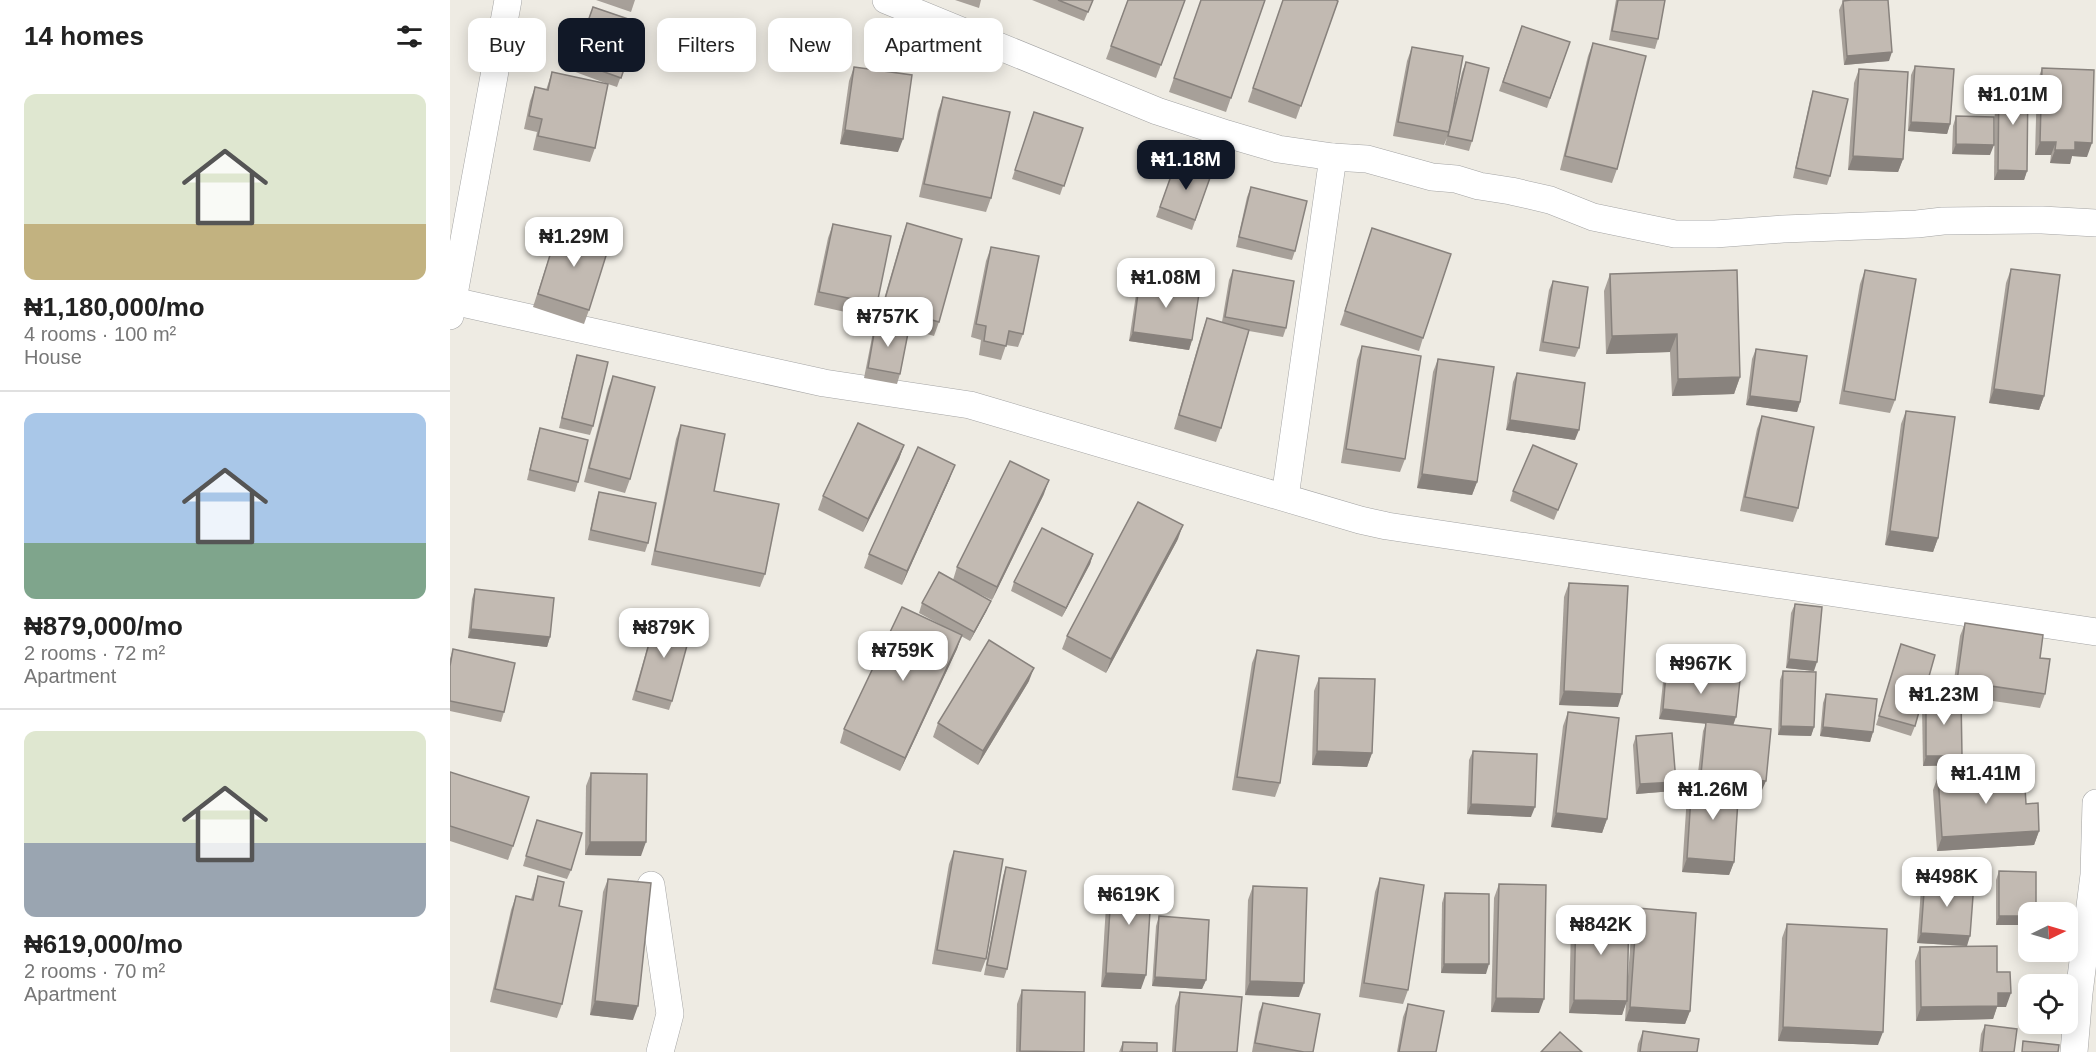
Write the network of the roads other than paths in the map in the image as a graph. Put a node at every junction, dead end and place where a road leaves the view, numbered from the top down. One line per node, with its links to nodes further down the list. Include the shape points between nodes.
1 (508, 0): 5 (street)
2 (886, 0): 3 (street, via 1157,111 1278,149)
3 (1333, 157): 4 (street, via 1367,159 1432,177 1511,191 1550,200 1593,217 1675,234 1943,221); 6 (street)
4 (2096, 223)
5 (452, 308): 6 (street, via 824,383 970,405)
6 (1285, 497): 7 (street, via 1387,526)
7 (2096, 632)
8 (2096, 802): 11 (street, via 2094,875)
9 (651, 885): 10 (street, via 670,1014)
10 (660, 1052)
11 (2074, 1052)

